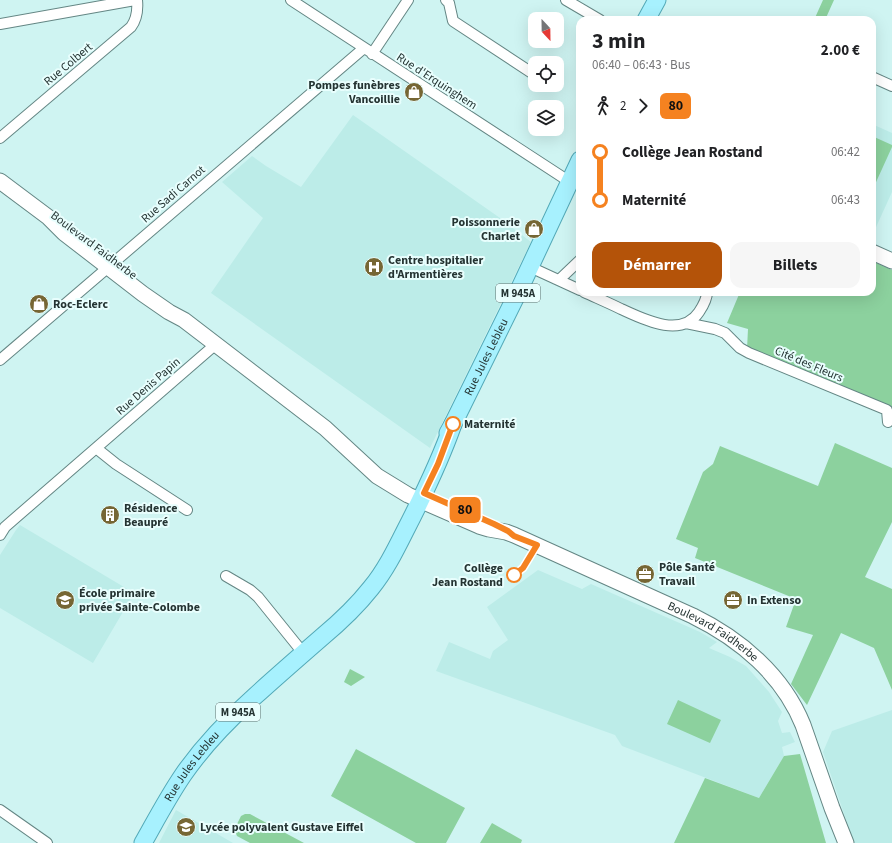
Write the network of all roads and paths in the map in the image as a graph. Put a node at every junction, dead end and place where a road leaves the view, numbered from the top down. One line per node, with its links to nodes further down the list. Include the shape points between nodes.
1 (136, 0): 9 (street); 14 (street, Rue Colbert, via 136,20 131,27)
2 (291, 0): 10 (street, Rue d'Erquinghem)
3 (408, 0): 10 (street, Rue Sadi Carnot)
4 (446, 0): 11 (street, via 453,21)
5 (566, 0): 7 (street)
6 (657, 0): 8 (main road)
7 (593, 16)
8 (648, 16)
9 (0, 24)
10 (368, 51): 18 (street, Rue d'Erquinghem); 21 (street, Rue Sadi Carnot)
11 (528, 70)
12 (876, 79): 13 (street)
13 (892, 86)
14 (0, 138)
15 (576, 169): 18 (main road, Rue Jules Lebleu / M 945A)
16 (0, 173): 21 (street, Boulevard Faidherbe, via 40,205 75,228)
17 (0, 181): 21 (street, Boulevard Faidherbe, via 48,217 64,233)
18 (570, 182): 23 (main road, Rue Jules Lebleu / M 945A)
19 (876, 254): 20 (street)
20 (892, 261)
21 (112, 264): 29 (street, Boulevard Faidherbe, via 166,300 184,320); 30 (street, Rue Sadi Carnot)
22 (576, 264): 24 (street)
23 (530, 267): 24 (street); 33 (main road, Rue Jules Lebleu / M 945A, via 442,443)
24 (559, 280): 25 (street)
25 (576, 288)
26 (592, 296): 28 (street, via 650,322 664,325)
27 (706, 296): 28 (street, via 700,312)
28 (686, 323): 31 (street, Cité des Fleurs, via 715,329 728,335 740,348 749,353 887,410)
29 (216, 344): 32 (street, Rue Denis Papin); 33 (street, Boulevard Faidherbe, via 325,428)
30 (0, 360)
31 (888, 422)
32 (96, 448): 34 (street); 35 (street, Rue Denis Papin, via 13,520)
33 (419, 495): 37 (main road, Rue Jules Lebleu / M 945A, via 358,603); 38 (street, Boulevard Faidherbe, via 484,528 506,532 704,621 739,643 778,681 790,699 803,725)
34 (187, 510)
35 (0, 535)
36 (226, 576): 37 (street, via 258,597)
37 (304, 654): 41 (main road, Rue Jules Lebleu / M 945A, via 254,696 198,755 173,790)
38 (832, 808): 42 (street, Boulevard Faidherbe); 43 (street, Boulevard Faidherbe)
39 (0, 810): 40 (street)
40 (47, 843)
41 (143, 843)
42 (841, 843)
43 (846, 843)

